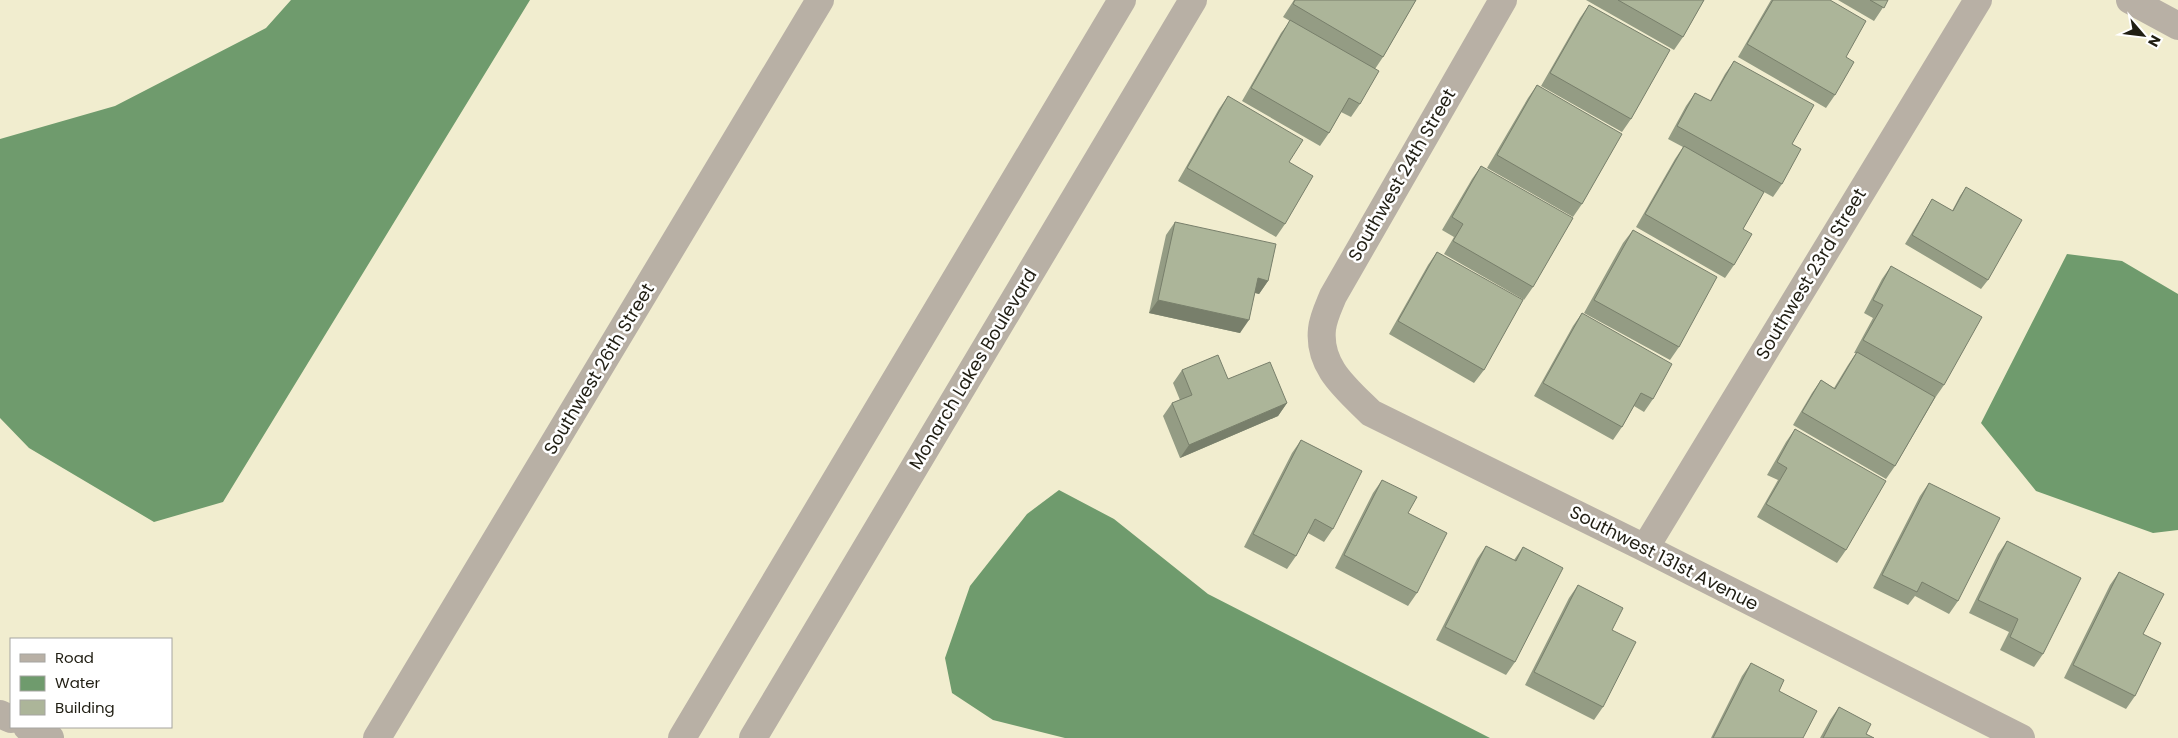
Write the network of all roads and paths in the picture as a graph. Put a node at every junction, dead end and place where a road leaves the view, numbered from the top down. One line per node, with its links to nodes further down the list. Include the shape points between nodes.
1 (820, 0): 12 (street, Southwest 26th Street)
2 (1122, 0): 13 (street)
3 (1193, 0): 14 (street, Monarch Lakes Boulevard)
4 (1503, 0): 8 (street, Southwest 24th Street, via 1333,296 1322,329)
5 (1978, 0): 9 (street, Southwest 23rd Street)
6 (2130, 0): 7 (street)
7 (2178, 26)
8 (1325, 357): 9 (street, Southwest 131st Avenue, via 1337,380 1371,413)
9 (1645, 548): 15 (street, Southwest 131st Avenue)
10 (29, 728): 11 (street)
11 (50, 738)
12 (377, 738)
13 (682, 738)
14 (753, 738)
15 (2021, 738)

